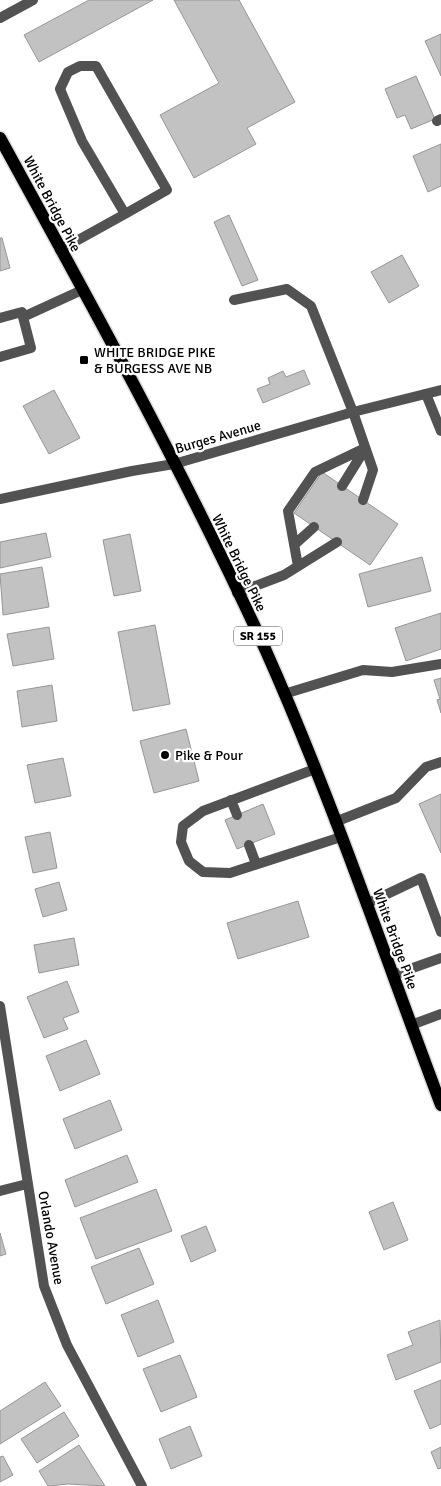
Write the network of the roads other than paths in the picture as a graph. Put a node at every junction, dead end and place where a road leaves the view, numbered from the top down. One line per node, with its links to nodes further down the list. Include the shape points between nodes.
1 (33, 0): 2 (street)
2 (0, 18)
3 (0, 138): 5 (main road, White Bridge Pike / SR 155)
4 (125, 214): 4 (street, via 167,190 96,66 80,66 68,72 60,89 82,141); 5 (street)
5 (60, 250): 6 (main road, White Bridge Pike / SR 155)
6 (82, 290): 8 (street); 16 (main road, White Bridge Pike / SR 155)
7 (234, 300): 13 (street, via 287,289 311,306)
8 (23, 317): 9 (street, via 22,312); 10 (street, via 31,348)
9 (0, 318)
10 (0, 357)
11 (441, 390): 12 (street, Burges Avenue)
12 (426, 394): 13 (street, Burges Avenue); 14 (street)
13 (352, 412): 15 (street); 16 (street, Burges Avenue)
14 (441, 431)
15 (365, 448): 17 (street); 19 (street, via 373,470); 22 (street, via 315,472 288,511)
16 (174, 464): 18 (street, Burges Avenue); 24 (main road, White Bridge Pike / SR 155)
17 (342, 486)
18 (0, 499)
19 (363, 500)
20 (314, 526): 22 (street)
21 (337, 542): 23 (street)
22 (294, 545): 23 (street)
23 (298, 566): 24 (street, via 284,575)
24 (237, 593): 26 (main road, White Bridge Pike / SR 155)
25 (441, 664): 26 (street, via 392,672 363,670)
26 (284, 694): 28 (main road, White Bridge Pike / SR 155)
27 (441, 762): 31 (street, via 426,767 396,798)
28 (315, 769): 29 (street); 31 (main road, White Bridge Pike / SR 155)
29 (231, 800): 30 (street); 34 (street, via 203,812 183,826 181,842 189,861 203,872 230,873)
30 (238, 816)
31 (335, 822): 32 (main road, White Bridge Pike / SR 155)
32 (341, 837): 34 (street); 35 (main road, White Bridge Pike / SR 155)
33 (249, 845): 34 (street)
34 (256, 864)
35 (366, 904): 36 (street, via 421,878); 38 (main road, White Bridge Pike / SR 155)
36 (441, 932)
37 (441, 958): 38 (street)
38 (392, 975): 41 (main road, White Bridge Pike / SR 155)
39 (0, 1006): 43 (street, Orlando Avenue)
40 (441, 1014): 41 (street)
41 (411, 1025): 42 (main road, White Bridge Pike / SR 155)
42 (441, 1105)
43 (27, 1184): 44 (street); 45 (street, Orlando Avenue, via 44,1286 66,1345)
44 (0, 1191)
45 (142, 1486)

